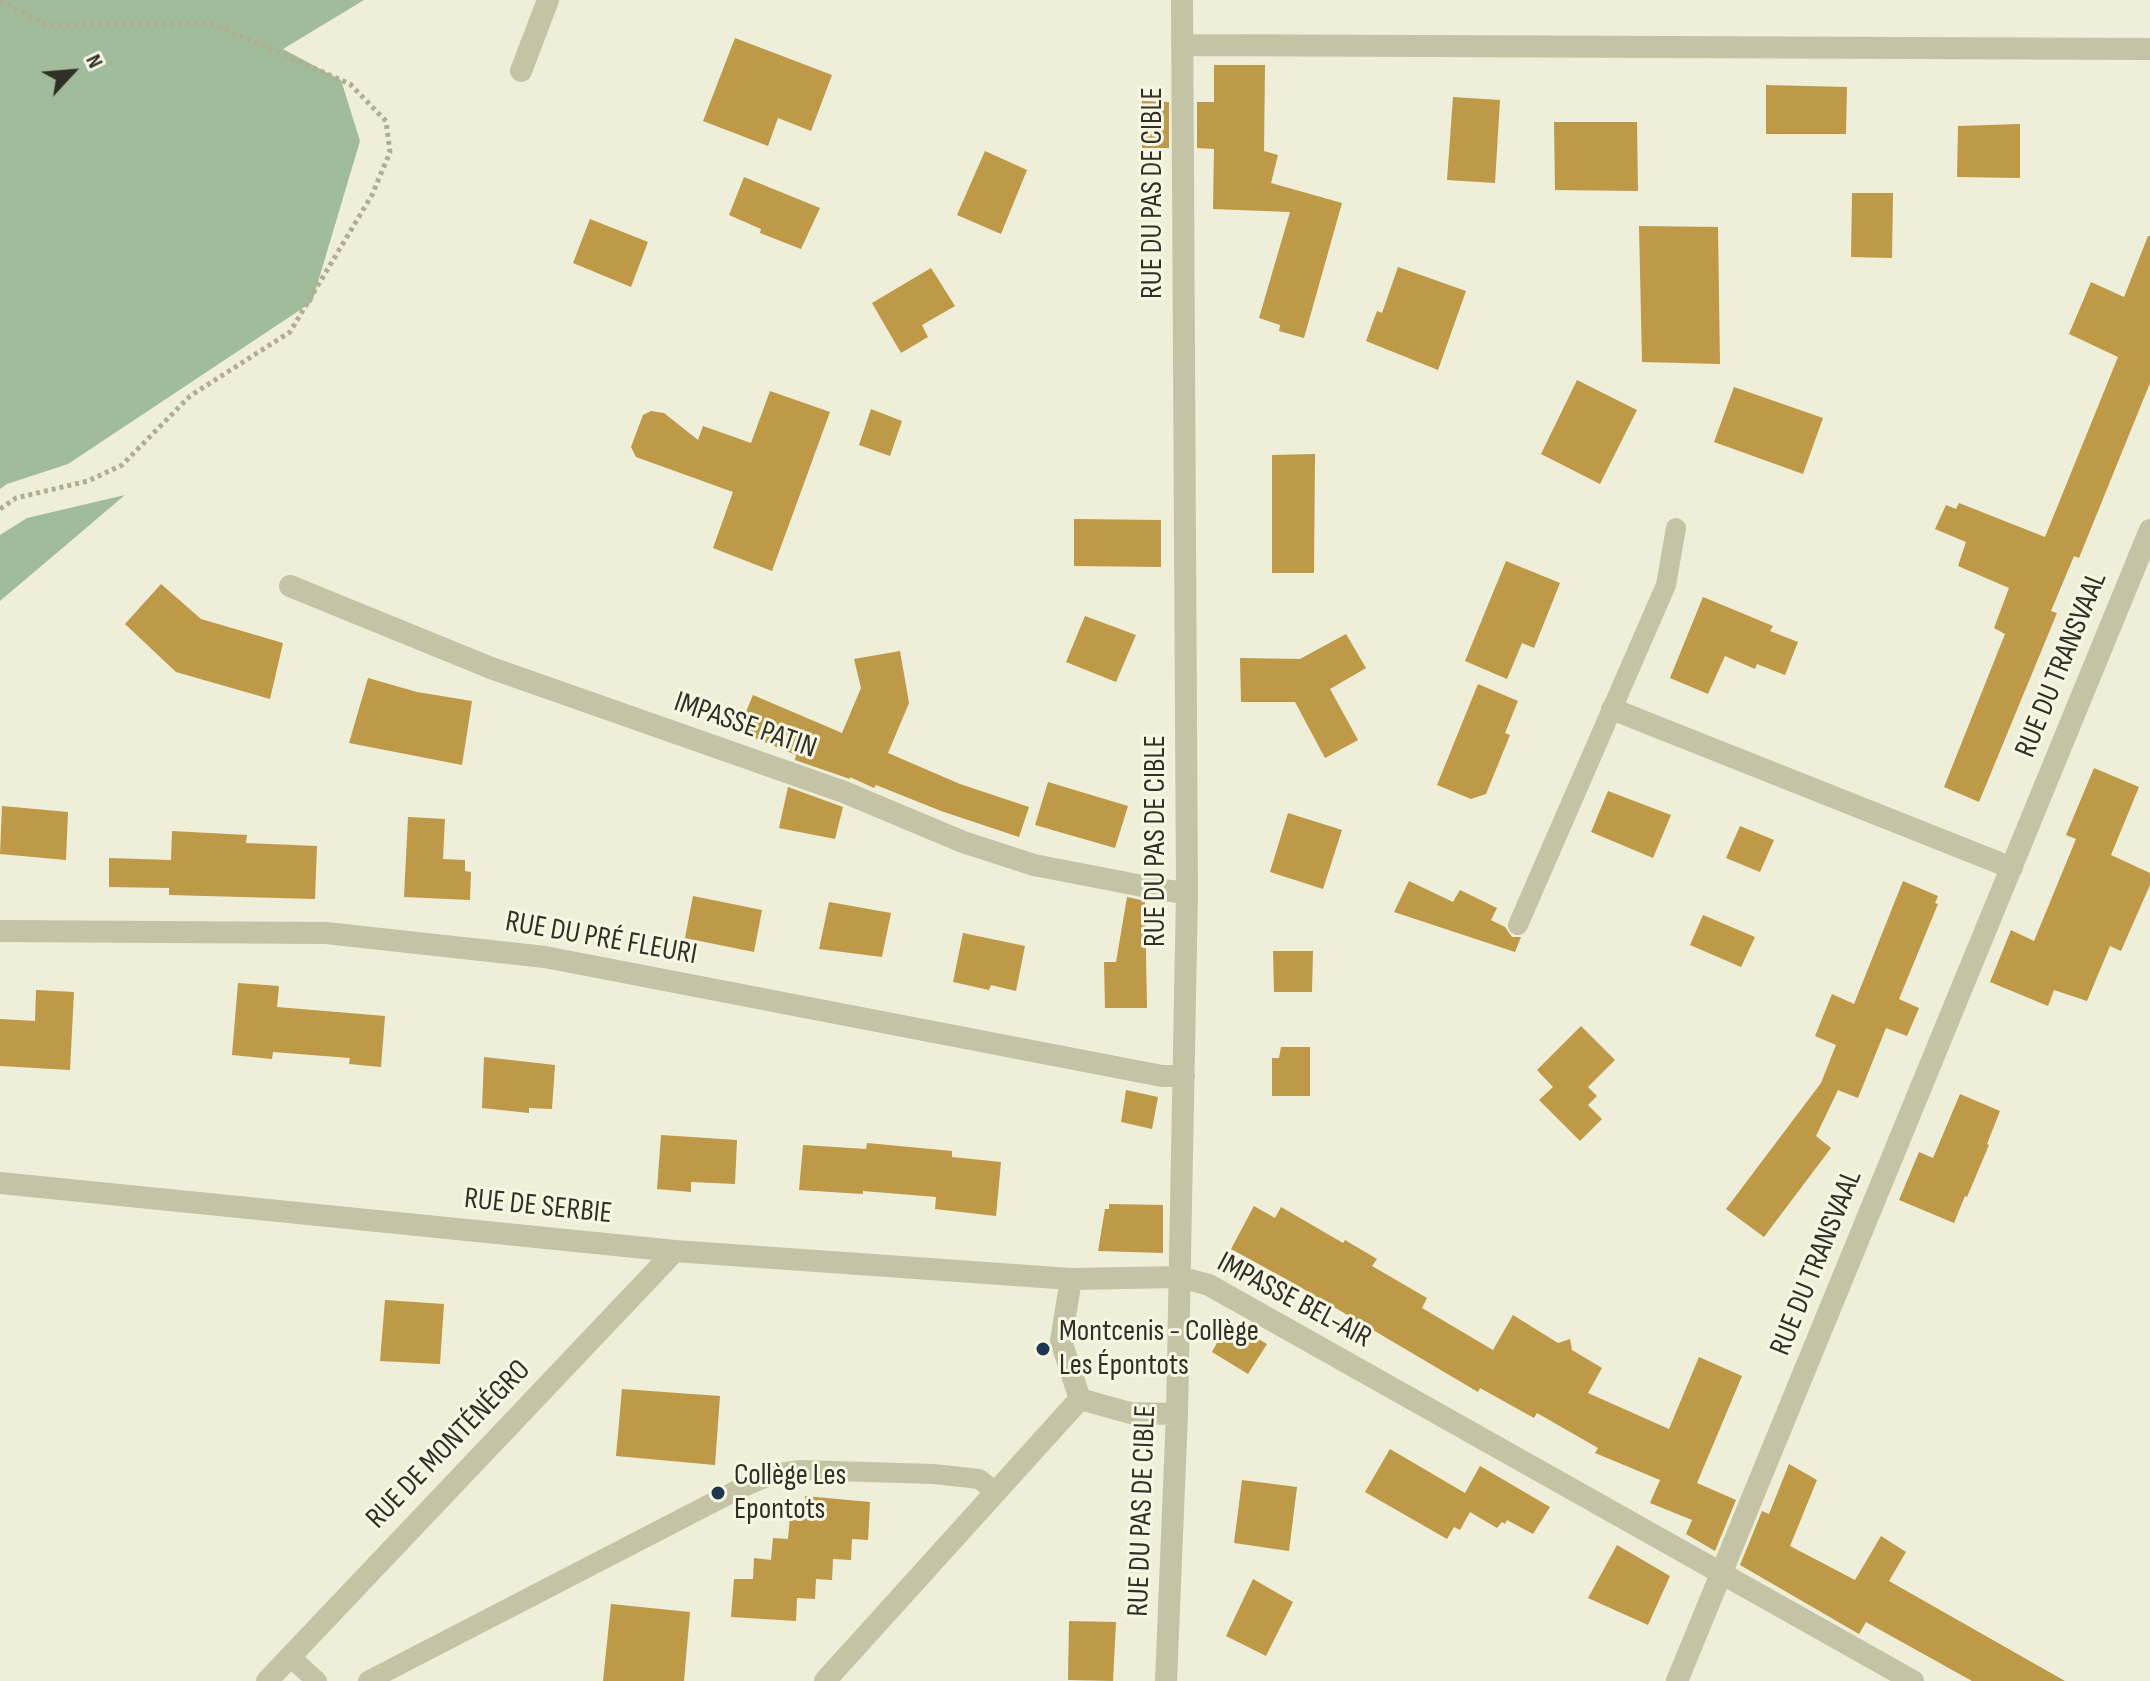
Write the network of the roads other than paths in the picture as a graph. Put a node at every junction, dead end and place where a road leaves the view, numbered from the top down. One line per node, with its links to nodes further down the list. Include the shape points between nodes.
1 (548, 0): 5 (street)
2 (1182, 0): 3 (street, RUE DU PAS DE CIBLE)
3 (1182, 45): 4 (street); 11 (street, RUE DU PAS DE CIBLE)
4 (2150, 49)
5 (521, 71)
6 (1676, 528): 9 (lane, via 1666,585)
7 (2150, 530): 10 (street, RUE DU TRANSVAAL)
8 (290, 586): 11 (street, IMPASSE PATIN, via 491,668 844,792 963,842 1034,865)
9 (1612, 709): 10 (street); 12 (lane)
10 (2012, 868): 22 (street, RUE DU TRANSVAAL)
11 (1187, 893): 14 (street, RUE DU PAS DE CIBLE)
12 (1518, 925)
13 (0, 931): 14 (street, RUE DU PRÉ FLEURI, via 326,933 545,957 1162,1076)
14 (1184, 1076): 17 (street, RUE DU PAS DE CIBLE)
15 (0, 1183): 16 (street, RUE DE SERBIE)
16 (675, 1251): 18 (street, RUE DE SERBIE); 23 (street, RUE DE MONTÉNÉGRO)
17 (1180, 1277): 18 (street, IMPASSE BEL-AIR); 20 (street, RUE DU PAS DE CIBLE); 22 (street, IMPASSE BEL-AIR, via 1209,1285)
18 (1071, 1279): 19 (street, via 1061,1341)
19 (1080, 1399): 20 (street, via 1130,1413); 21 (street)
20 (1177, 1414): 28 (street, RUE DU PAS DE CIBLE)
21 (996, 1492): 26 (lane, via 979,1479 934,1474 774,1474); 27 (street)
22 (1721, 1574): 29 (street, RUE DU TRANSVAAL); 30 (street, IMPASSE BEL-AIR)
23 (290, 1657): 24 (street, RUE DE MONTÉNÉGRO); 25 (lane)
24 (267, 1681)
25 (317, 1681)
26 (368, 1681)
27 (825, 1681)
28 (1166, 1681)
29 (1677, 1681)
30 (1913, 1681)

